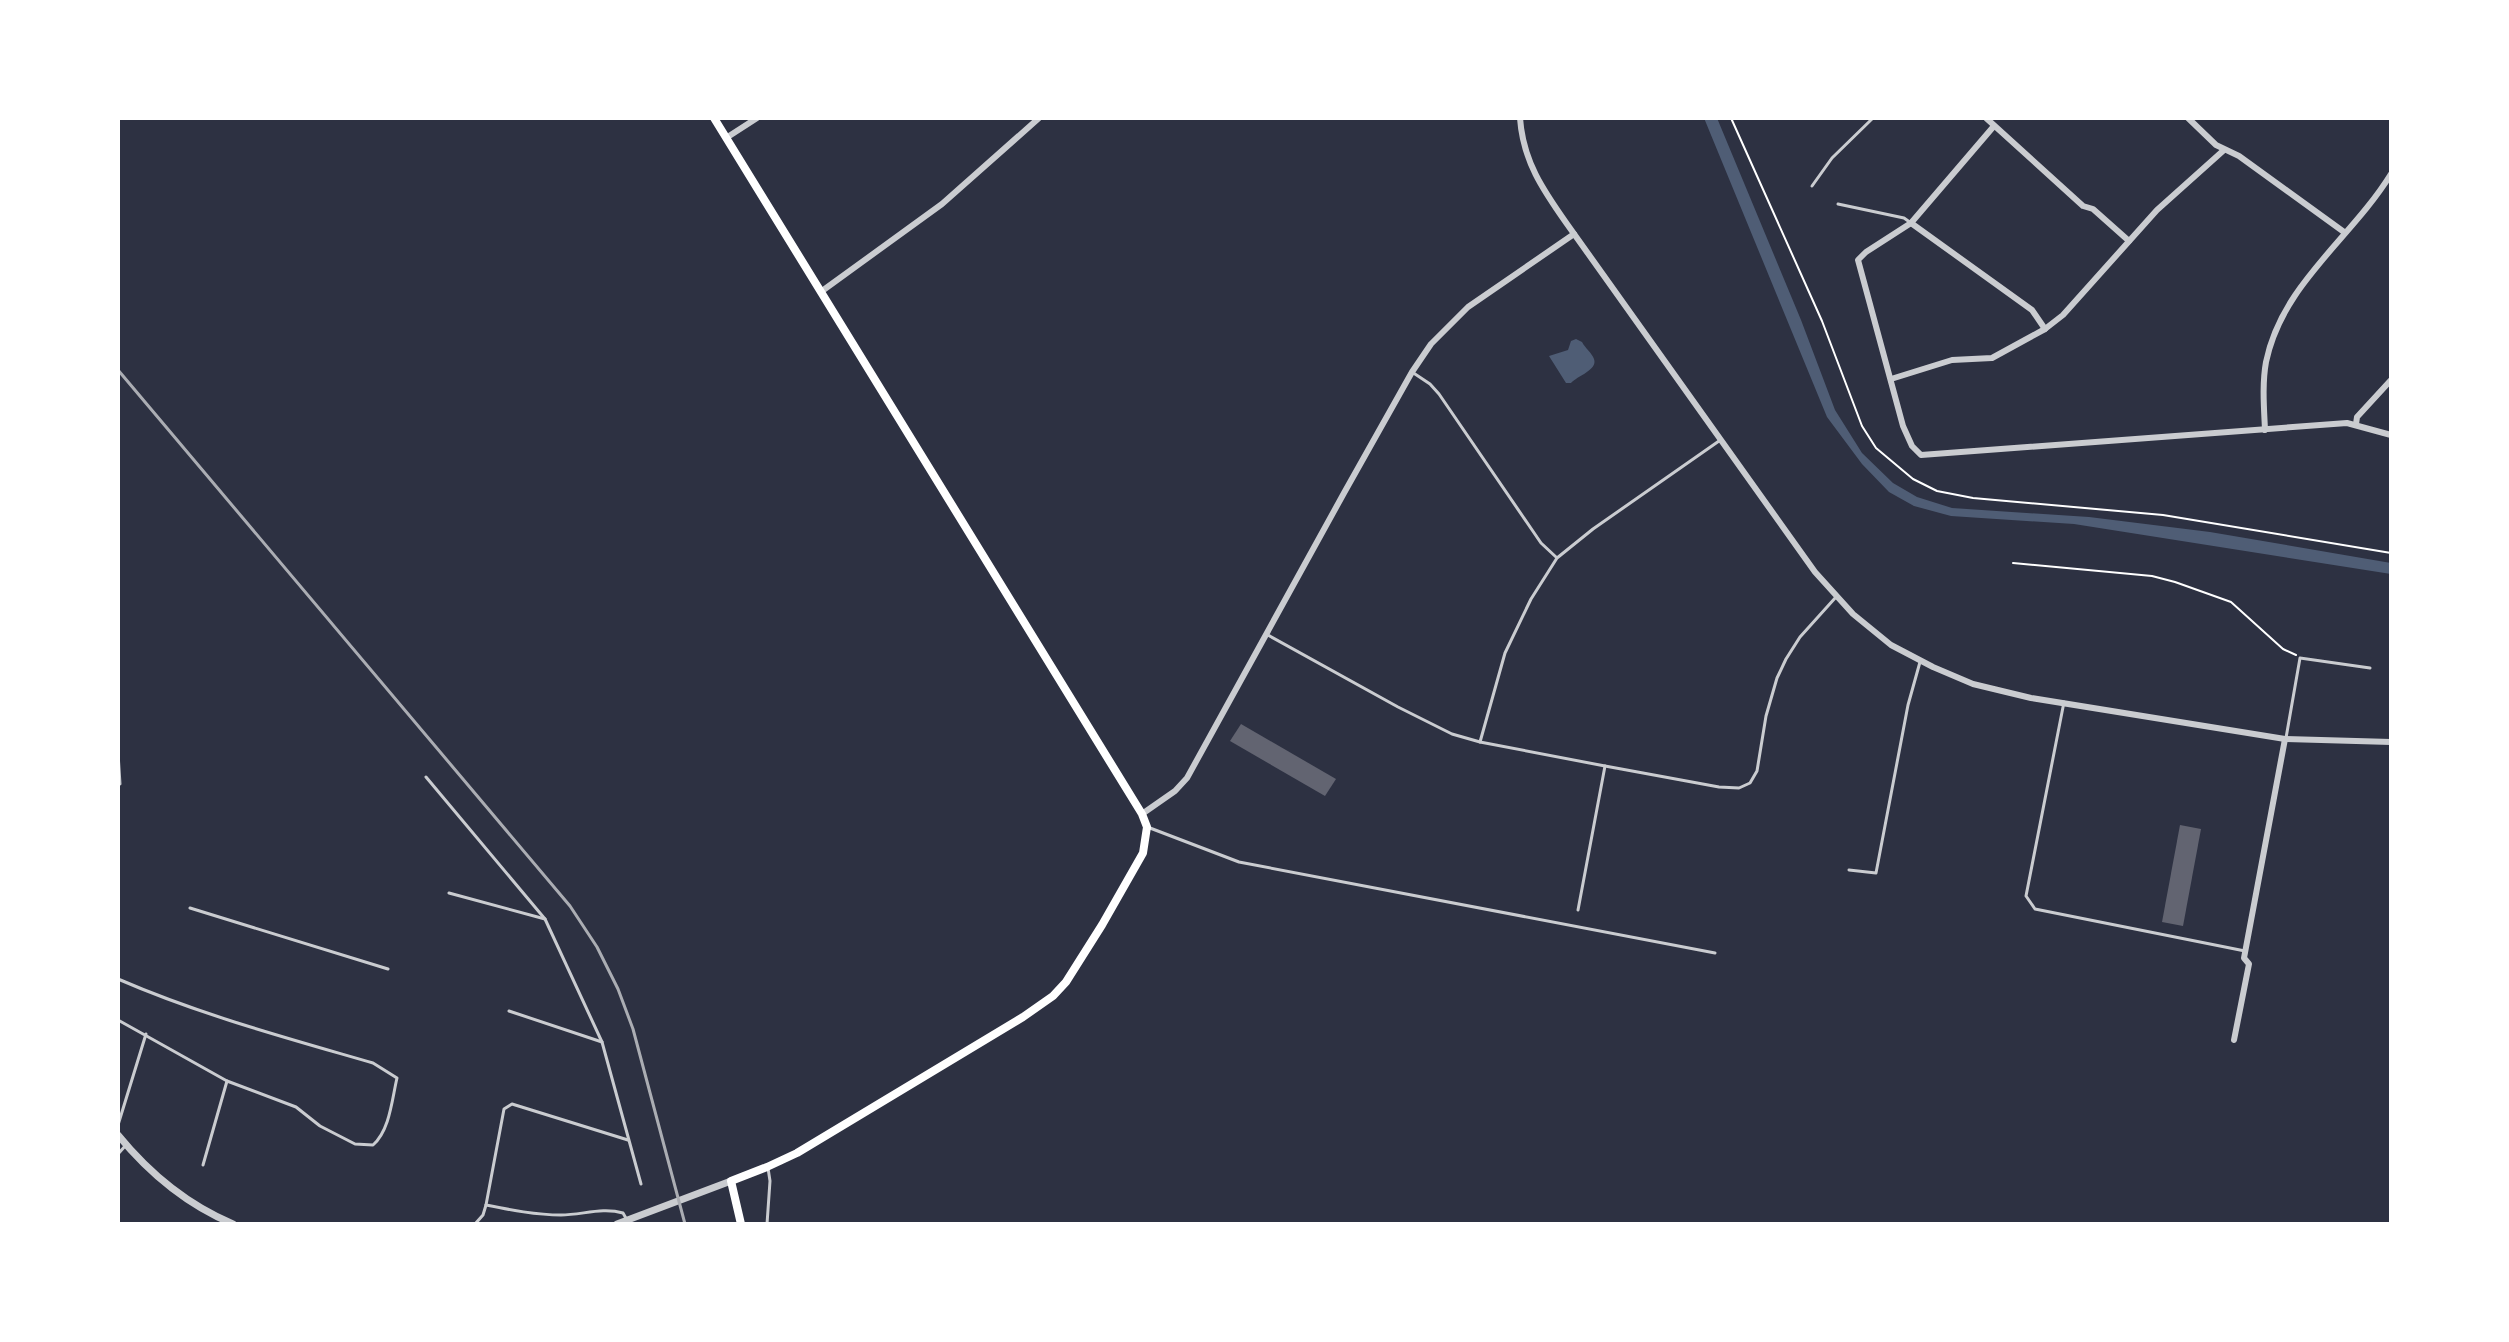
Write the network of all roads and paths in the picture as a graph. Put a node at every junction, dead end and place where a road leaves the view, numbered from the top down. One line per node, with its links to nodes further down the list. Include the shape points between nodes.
1 (714, 118): 10 (main road)
2 (757, 118): 10 (street)
3 (1039, 118): 19 (street, via 942,204)
4 (1520, 118): 17 (street, via 1529,165)
5 (1731, 118): 28 (path, via 1822,321 1862,426 1876,448 1913,479 1937,491 1973,498 2163,515)
6 (1873, 118): 13 (lane)
7 (1986, 118): 9 (street)
8 (2188, 118): 11 (street)
9 (1994, 126): 15 (street); 18 (street)
10 (726, 138): 19 (main road)
11 (2224, 150): 16 (street); 18 (street)
12 (2391, 174): 16 (street)
13 (1812, 186)
14 (1838, 204): 15 (lane)
15 (1911, 223): 20 (street, via 2032,310); 22 (street, via 1858,260)
16 (2344, 232): 25 (street, via 2291,300 2277,327 2265,366)
17 (1574, 234): 21 (street, via 1455,317); 27 (street)
18 (2129, 241): 20 (street)
19 (822, 291): 44 (main road)
20 (2045, 329): 22 (street, via 1992,358 1952,360)
21 (1412, 372): 29 (lane, via 1439,394 1541,543); 32 (street)
22 (1891, 379): 25 (street, via 1907,436 1921,455)
23 (2391, 380): 24 (street)
24 (2356, 424): 25 (street); 26 (street)
25 (2265, 430)
26 (2391, 435)
27 (1721, 440): 29 (lane); 31 (street)
28 (2391, 553)
29 (1557, 558): 38 (lane, via 1505,653)
30 (2013, 563): 33 (path, via 2175,582 2231,602)
31 (1836, 597): 34 (street, via 1891,645); 41 (lane, via 1800,637 1777,678 1750,783 1719,787)
32 (1266, 634): 38 (lane, via 1434,726); 44 (street, via 1184,783)
33 (2300, 658): 35 (lane); 37 (lane)
34 (1920, 661): 36 (street, via 1973,684); 46 (lane, via 1876,873)
35 (2370, 668)
36 (2064, 702): 37 (street); 51 (lane, via 2026,896 2035,909)
37 (2285, 739): 39 (street); 51 (street)
38 (1480, 742): 41 (lane)
39 (2391, 742)
40 (118, 753): 43 (lane)
41 (1605, 766): 49 (lane)
42 (426, 777): 50 (lane)
43 (118, 785)
44 (1142, 814): 45 (main road)
45 (1147, 827): 52 (lane, via 1239,862); 67 (main road, via 1143,853 1077,967 1053,996)
46 (1849, 870)
47 (449, 893): 50 (lane)
48 (190, 908): 53 (lane)
49 (1578, 910)
50 (545, 919): 59 (lane)
51 (2245, 951): 58 (street, via 2249,964)
52 (1715, 953)
53 (388, 969)
54 (118, 979): 60 (lane, via 214,1017 373,1063 397,1078 385,1128 373,1145 355,1144 296,1107)
55 (509, 1011): 59 (lane)
56 (118, 1020): 57 (lane)
57 (146, 1034): 60 (lane); 61 (lane)
58 (2234, 1040)
59 (602, 1042): 63 (lane)
60 (227, 1081): 66 (lane)
61 (118, 1125)
62 (118, 1135): 64 (street)
63 (629, 1140): 69 (lane); 70 (lane, via 512,1104 504,1109)
64 (126, 1145): 65 (lane); 72 (street, via 191,1202)
65 (118, 1154)
66 (203, 1165)
67 (767, 1167): 68 (main road); 76 (lane)
68 (731, 1181): 71 (street); 75 (main road)
69 (641, 1184)
70 (486, 1205): 71 (lane, via 532,1214 611,1209); 73 (lane)
71 (627, 1220): 74 (street)
72 (233, 1224)
73 (475, 1224)
74 (617, 1224)
75 (741, 1224)
76 (767, 1224)

